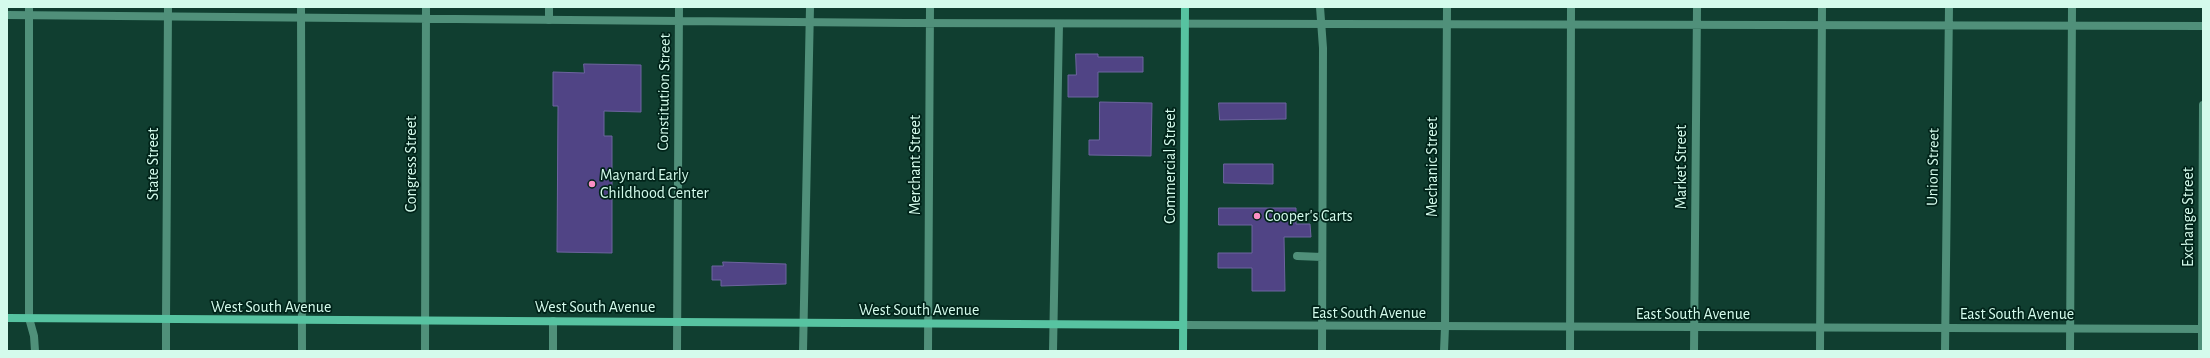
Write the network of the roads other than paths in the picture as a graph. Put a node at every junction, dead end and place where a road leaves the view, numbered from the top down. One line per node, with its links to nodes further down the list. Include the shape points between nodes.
1 (168, 7): 18 (street, State Street)
2 (301, 7): 19 (street)
3 (426, 7): 20 (street, Congress Street)
4 (549, 7): 21 (street)
5 (679, 7): 22 (street, Constitution Street)
6 (810, 7): 23 (street)
7 (930, 7): 24 (street, Merchant Street)
8 (1185, 7): 26 (main road, Commercial Street)
9 (1320, 7): 27 (street)
10 (1447, 7): 28 (street, Mechanic Street)
11 (1571, 7): 29 (street)
12 (1697, 7): 30 (street, Market Street)
13 (1822, 7): 31 (street)
14 (1949, 7): 32 (street, Union Street)
15 (2072, 7): 33 (street)
16 (29, 11): 17 (street); 18 (street); 39 (street)
17 (7, 15)
18 (168, 17): 19 (street); 40 (street, State Street)
19 (301, 18): 20 (street); 41 (street)
20 (426, 19): 21 (street); 42 (street, Congress Street)
21 (549, 20): 22 (street)
22 (679, 22): 23 (street); 44 (street, Constitution Street)
23 (810, 23): 24 (street); 45 (street)
24 (930, 23): 25 (street); 46 (street, Merchant Street)
25 (1059, 24): 26 (street); 47 (street)
26 (1185, 24): 27 (street); 48 (main road, Commercial Street)
27 (1320, 24): 28 (street); 37 (street, via 1323,48)
28 (1447, 24): 29 (street); 50 (street, Mechanic Street)
29 (1571, 25): 30 (street); 51 (street)
30 (1697, 25): 31 (street); 54 (street, Market Street)
31 (1822, 25): 32 (street); 52 (street)
32 (1949, 25): 33 (street); 53 (street, Union Street)
33 (2072, 26): 34 (street); 55 (street)
34 (2203, 26)
35 (2203, 105): 56 (street, Exchange Street)
36 (1297, 256): 37 (street)
37 (1322, 257): 49 (street)
38 (7, 318): 39 (main road, West South Avenue)
39 (29, 318): 40 (main road, West South Avenue); 57 (street)
40 (166, 320): 41 (main road, West South Avenue); 58 (street, State Street)
41 (302, 320): 42 (main road, West South Avenue); 59 (street)
42 (424, 321): 43 (main road, West South Avenue); 60 (street, Congress Street)
43 (553, 321): 44 (main road, West South Avenue); 61 (street)
44 (676, 322): 45 (main road, West South Avenue); 62 (street, Constitution Street)
45 (803, 323): 46 (main road, West South Avenue); 63 (street)
46 (928, 324): 47 (main road, West South Avenue); 64 (street, Merchant Street)
47 (1052, 324): 48 (main road, West South Avenue); 65 (street)
48 (1183, 325): 49 (street, East South Avenue); 66 (main road, Commercial Street)
49 (1322, 327): 50 (street, East South Avenue); 67 (street)
50 (1445, 327): 51 (street, East South Avenue); 68 (street, Mechanic Street)
51 (1570, 327): 54 (street, East South Avenue); 69 (street)
52 (1820, 327): 53 (street, East South Avenue); 54 (street, East South Avenue); 71 (street)
53 (1945, 327): 55 (street, East South Avenue); 72 (street, Union Street)
54 (1694, 328): 70 (street, Market Street)
55 (2070, 328): 56 (street, East South Avenue); 73 (street)
56 (2202, 329): 74 (street, Exchange Street)
57 (35, 351)
58 (166, 351)
59 (302, 351)
60 (425, 351)
61 (553, 351)
62 (677, 351)
63 (803, 351)
64 (928, 351)
65 (1053, 351)
66 (1183, 351)
67 (1322, 351)
68 (1444, 351)
69 (1570, 351)
70 (1694, 351)
71 (1820, 351)
72 (1945, 351)
73 (2070, 351)
74 (2202, 351)

